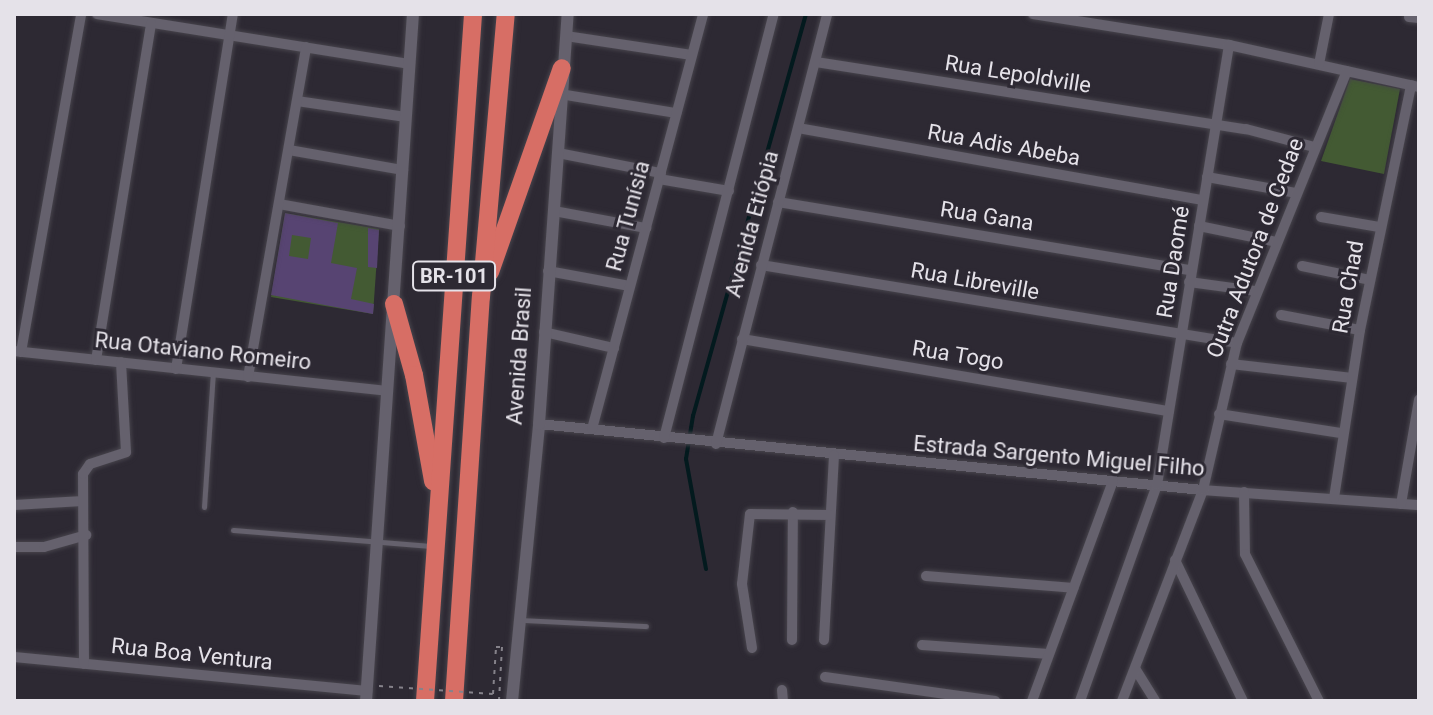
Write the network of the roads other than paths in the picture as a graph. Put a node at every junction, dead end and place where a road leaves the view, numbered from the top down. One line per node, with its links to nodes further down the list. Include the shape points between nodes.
1 (81, 14): 65 (street)
2 (97, 14): 13 (street)
3 (233, 14): 14 (street)
4 (413, 14): 20 (street)
5 (473, 14): 93 (highway, BR-101)
6 (506, 14): 56 (highway, Avenida Brasil / BR-101)
7 (568, 14): 15 (street, Avenida Brasil)
8 (703, 14): 18 (street, Rua Tunísia)
9 (774, 14): 37 (street, Avenida Etiópia)
10 (827, 14): 19 (street, Avenida Etiópia)
11 (1033, 14): 16 (street)
12 (1329, 14): 21 (street)
13 (151, 23): 14 (street); 66 (street)
14 (230, 35): 17 (street); 69 (street)
15 (566, 36): 18 (street); 22 (street, Avenida Brasil)
16 (1229, 45): 21 (street); 29 (street, Rua Daomé)
17 (306, 47): 20 (street); 26 (street)
18 (692, 55): 27 (street, Rua Tunísia)
19 (816, 62): 29 (street, Rua Lepoldville); 30 (street, Avenida Etiópia)
20 (410, 64): 28 (street)
21 (1319, 64): 23 (street)
22 (562, 68): 25 (street, Avenida Brasil); 56 (highway)
23 (1347, 71): 24 (street); 31 (street, Outra Adutora de Cedae)
24 (1415, 86): 46 (street, Rua Chad)
25 (560, 94): 27 (street); 33 (street, Avenida Brasil)
26 (297, 101): 28 (street); 32 (street)
27 (676, 113): 35 (street, Rua Tunísia)
28 (406, 117): 34 (street)
29 (1213, 125): 31 (street, Rua Lepoldville); 36 (street, Rua Daomé)
30 (798, 128): 39 (street, Rua Adis Abeba); 40 (street, Avenida Etiópia)
31 (1314, 147): 38 (street, Outra Adutora de Cedae)
32 (289, 150): 34 (street); 41 (street)
33 (558, 153): 35 (street); 42 (street, Avenida Brasil)
34 (403, 170): 44 (street)
35 (660, 176): 37 (street); 47 (street, Rua Tunísia)
36 (1207, 177): 38 (street); 39 (street, Rua Daomé)
37 (729, 191): 80 (street, Avenida Etiópia)
38 (1296, 193): 48 (street, Outra Adutora de Cedae)
39 (1203, 200): 45 (street, Rua Daomé)
40 (778, 202): 49 (street, Avenida Etiópia); 52 (street, Rua Gana)
41 (279, 204): 44 (street); 71 (street)
42 (554, 211): 47 (street); 51 (street, Avenida Brasil)
43 (1321, 217): 46 (street)
44 (400, 226): 57 (street)
45 (1199, 226): 48 (street); 52 (street, Rua Daomé)
46 (1379, 227): 53 (street, Rua Chad)
47 (646, 228): 54 (street, Rua Tunísia)
48 (1277, 242): 55 (street, Outra Adutora de Cedae)
49 (761, 265): 61 (street, Rua Libreville); 62 (street, Avenida Etiópia)
50 (1302, 266): 53 (street)
51 (548, 271): 54 (street); 60 (street, Avenida Brasil)
52 (1189, 276): 55 (street, Rua Gana); 61 (street, Rua Daomé)
53 (1370, 280): 59 (street, Rua Chad)
54 (630, 286): 64 (street, Rua Tunísia)
55 (1256, 291): 63 (street, Outra Adutora de Cedae)
56 (481, 297): 118 (highway, Avenida Brasil / BR-101)
57 (394, 304): 73 (street); 93 (highway, via 414,375)
58 (1281, 315): 59 (street)
59 (1360, 330): 72 (street, Rua Chad)
60 (544, 332): 64 (street); 77 (street, Avenida Brasil)
61 (1181, 336): 63 (street, Rua Libreville); 75 (street, Rua Daomé)
62 (742, 339): 75 (street, Rua Togo); 81 (street, Avenida Etiópia)
63 (1237, 343): 68 (street, Outra Adutora de Cedae)
64 (614, 348): 78 (street, Rua Tunísia)
65 (18, 351): 66 (street, Rua Otaviano Romeiro)
66 (96, 360): 67 (street, Rua Otaviano Romeiro)
67 (121, 362): 69 (street, Rua Otaviano Romeiro); 88 (street, via 128,444 120,456 85,467)
68 (1231, 364): 72 (street); 76 (street, Outra Adutora de Cedae)
69 (176, 369): 70 (street, Rua Otaviano Romeiro)
70 (213, 373): 71 (street, Rua Otaviano Romeiro); 92 (lane)
71 (248, 377): 73 (street, Rua Otaviano Romeiro)
72 (1352, 378): 79 (street, Rua Chad)
73 (387, 391): 98 (street)
74 (1419, 400): 89 (street)
75 (1169, 411): 84 (street, Rua Daomé)
76 (1219, 414): 79 (street); 85 (street, Outra Adutora de Cedae)
77 (539, 424): 78 (street); 104 (street, Avenida Brasil)
78 (592, 429): 80 (street)
79 (1341, 433): 87 (street, Rua Chad)
80 (664, 438): 81 (street, Estrada Sargento Miguel Filho)
81 (716, 444): 82 (street, Estrada Sargento Miguel Filho)
82 (834, 455): 83 (street, Estrada Sargento Miguel Filho); 95 (street)
83 (1113, 481): 84 (street, Estrada Sargento Miguel Filho); 103 (street)
84 (1157, 485): 85 (street, Estrada Sargento Miguel Filho); 122 (street, Rua Daomé)
85 (1203, 490): 86 (street, Estrada Sargento Miguel Filho); 101 (street, Outra Adutora de Cedae)
86 (1244, 492): 87 (street, Estrada Sargento Miguel Filho); 126 (street, via 1245,554)
87 (1334, 498): 89 (street, Estrada Sargento Miguel Filho)
88 (83, 501): 90 (street); 97 (street)
89 (1401, 504): 91 (street, Estrada Sargento Miguel Filho)
90 (14, 505)
91 (1419, 505)
92 (204, 507)
93 (438, 511): 99 (highway, BR-101)
94 (793, 512): 95 (street); 106 (street); 109 (street, via 757,511 747,519 742,584)
95 (830, 515): 107 (street)
96 (233, 530): 98 (lane)
97 (86, 535): 100 (street, via 44,547); 112 (street)
98 (377, 543): 99 (lane); 115 (street)
99 (435, 546): 117 (highway, BR-101)
100 (14, 547)
101 (1175, 560): 113 (street, Outra Adutora de Cedae); 125 (street)
102 (926, 576): 103 (street)
103 (1074, 588): 110 (street)
104 (521, 620): 105 (lane); 119 (street, Avenida Brasil)
105 (646, 626)
106 (792, 640)
107 (824, 640)
108 (922, 645): 110 (street)
109 (752, 648)
110 (1049, 654): 121 (street)
111 (14, 657): 112 (street, Rua Boa Ventura)
112 (84, 664): 115 (street, Rua Boa Ventura)
113 (1136, 670): 123 (street, Outra Adutora de Cedae); 124 (street)
114 (825, 677): 116 (street)
115 (371, 693)
116 (975, 700): 120 (street)
117 (425, 701)
118 (454, 701)
119 (512, 701)
120 (995, 701)
121 (1032, 701)
122 (1080, 701)
123 (1122, 701)
124 (1155, 701)
125 (1243, 701)
126 (1319, 701)

